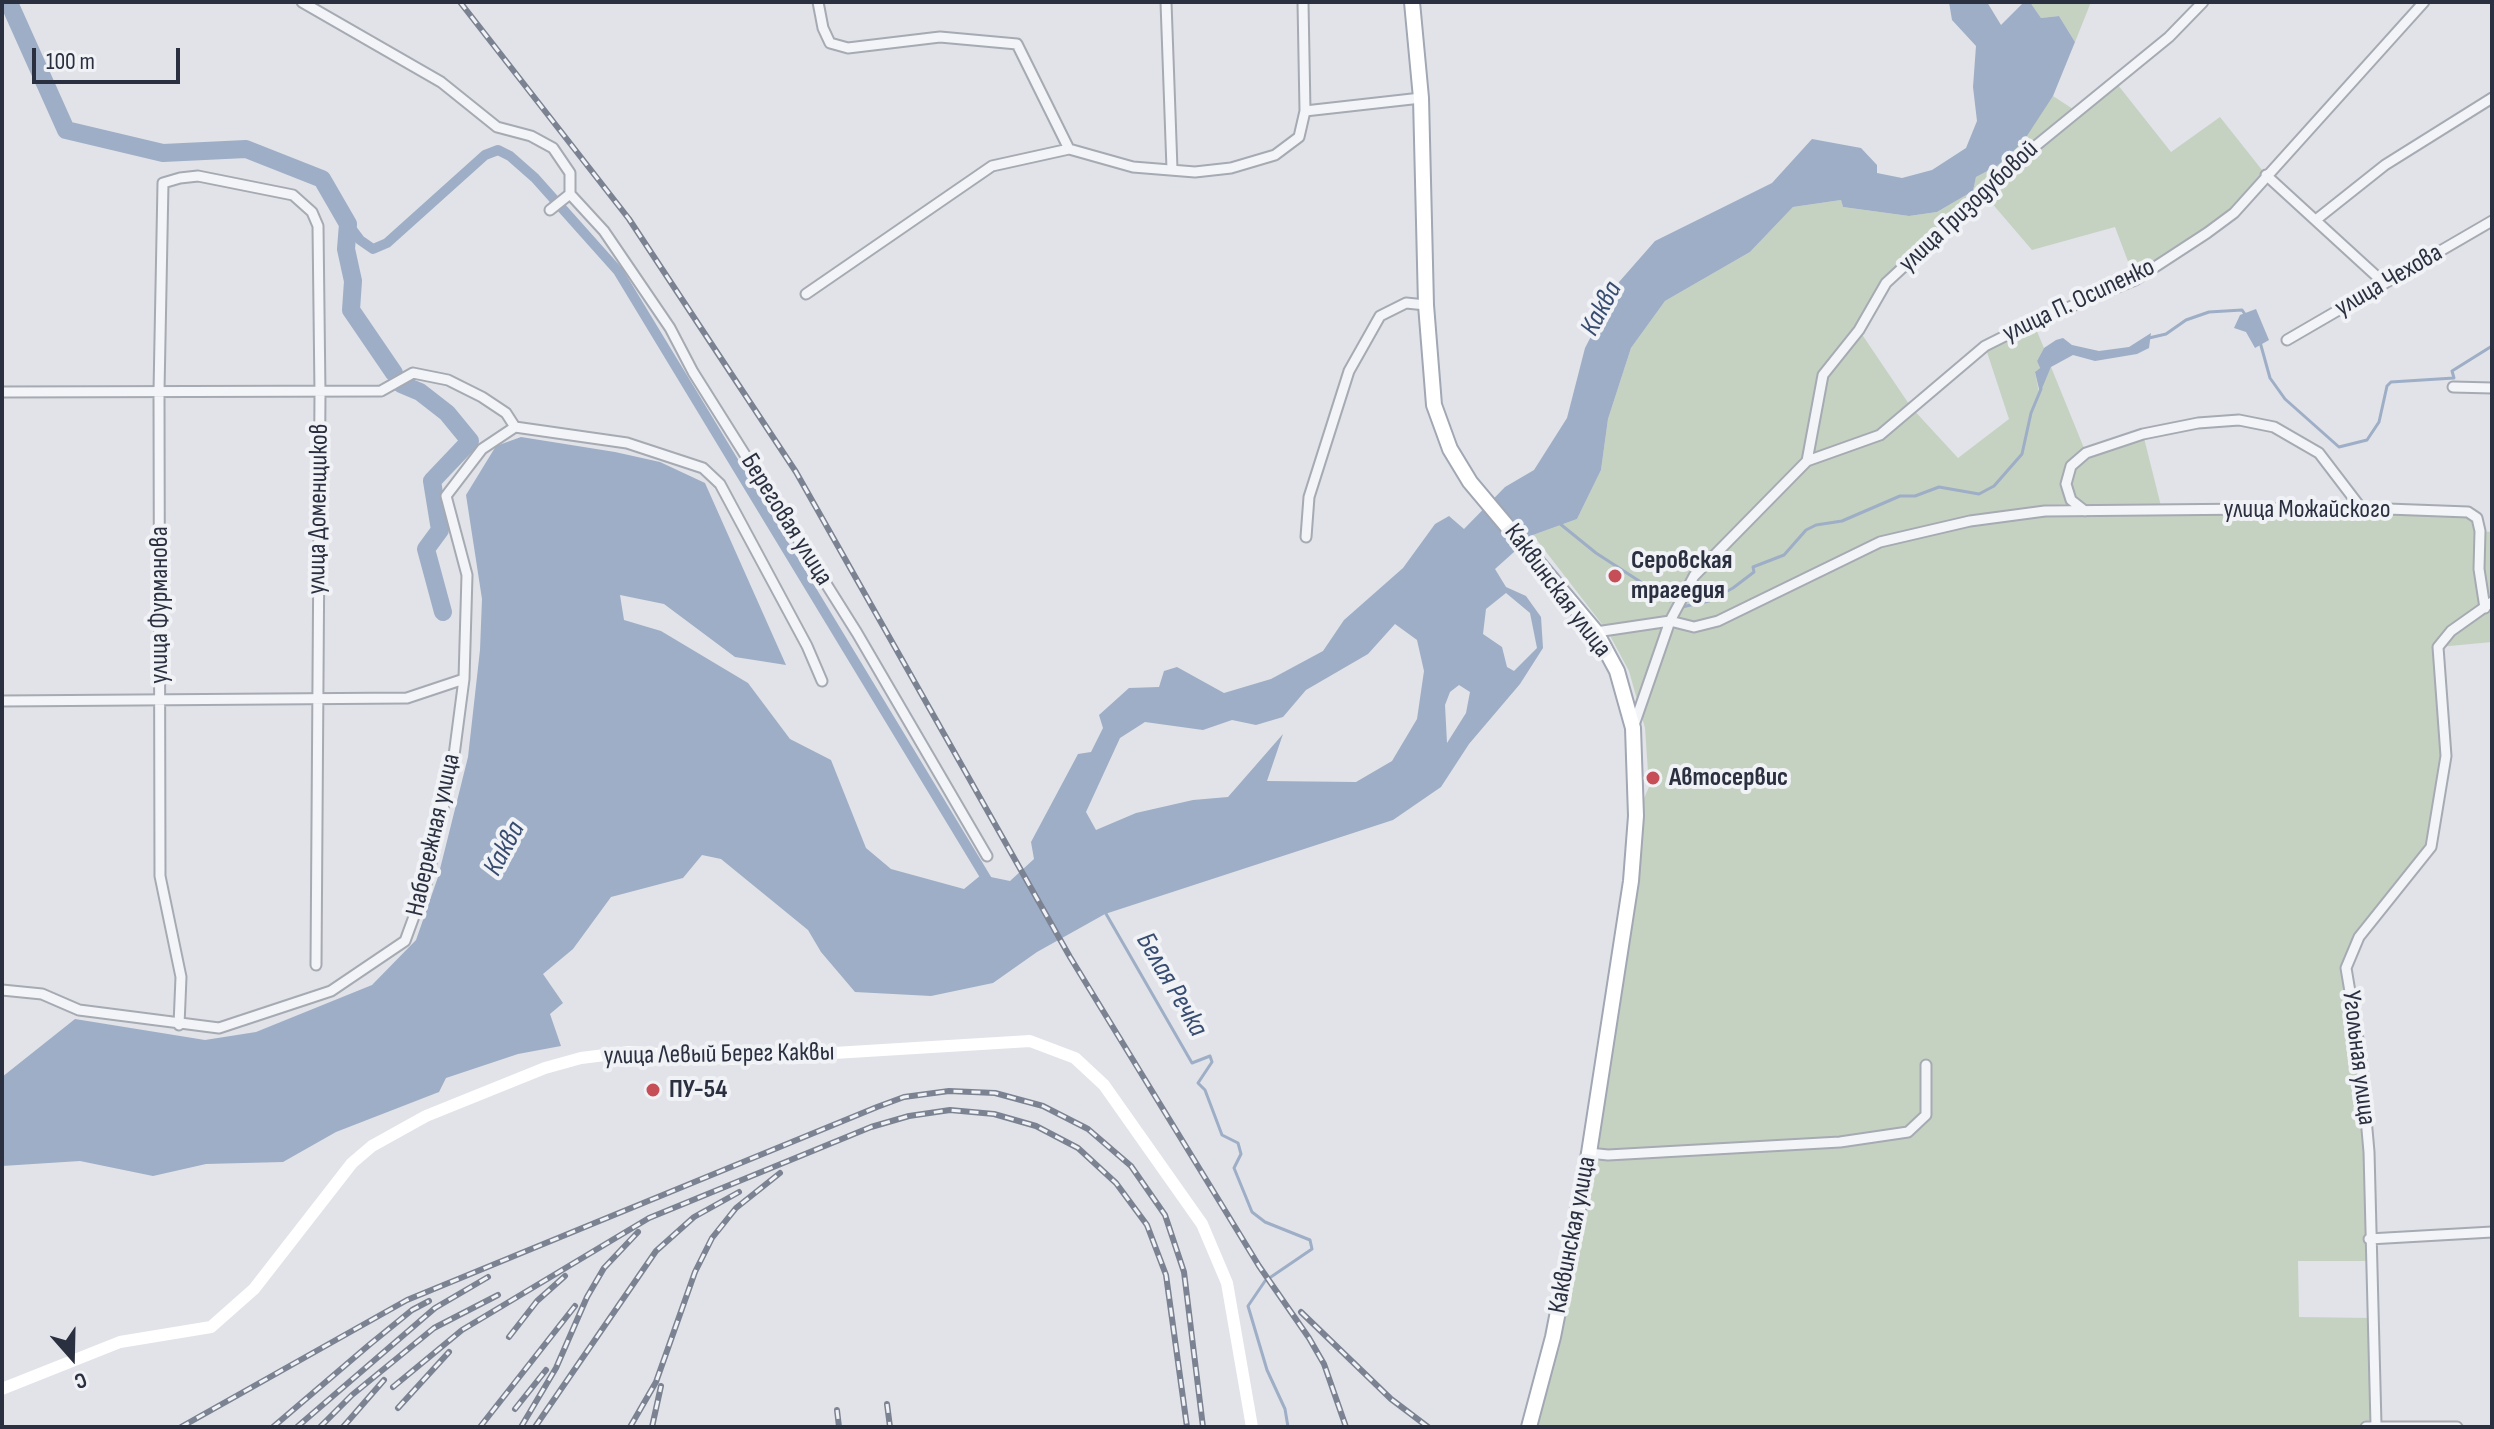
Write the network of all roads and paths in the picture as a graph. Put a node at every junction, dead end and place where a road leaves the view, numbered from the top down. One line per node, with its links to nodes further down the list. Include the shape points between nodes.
1 (302, 2): 15 (street, via 441,82 497,127 553,148 570,173)
2 (818, 2): 11 (street, via 830,43 848,48 940,37 1017,44)
3 (1166, 2): 12 (street)
4 (1303, 2): 10 (street)
5 (1412, 2): 8 (main road, Каквинская улица)
6 (2203, 2): 29 (street, улица Гризодубовой, via 2169,37 2022,157 1886,283 1859,330 1823,375)
7 (2424, 2): 13 (street, улица П. Осипенко)
8 (1421, 98): 10 (street); 21 (main road, Каквинская улица)
9 (2492, 98): 17 (street, via 2385,165)
10 (1305, 111): 12 (street, via 1299,137 1275,155 1231,168)
11 (1069, 149): 12 (street, via 1133,167); 20 (street, via 992,166)
12 (1172, 169)
13 (2266, 175): 17 (street); 29 (street, улица П. Осипенко, via 2234,213 2135,280 1985,346 1880,435)
14 (163, 183): 25 (street, улица Фурманова); 27 (street, улица Доменщиков, via 198,176 219,179 293,195 312,212 319,234)
15 (570, 194): 16 (street); 42 (street, Береговая улица, via 604,231 670,328)
16 (550, 210)
17 (2317, 219): 19 (street)
18 (2492, 221): 19 (street, улица Чехова)
19 (2384, 283): 22 (street, улица Чехова)
20 (806, 294)
21 (1426, 305): 32 (street, via 1406,303 1380,316 1349,371 1309,497); 35 (main road, Каквинская улица, via 1434,405 1450,449 1470,482)
22 (2287, 340)
23 (2453, 387): 24 (street)
24 (2492, 388)
25 (159, 391): 26 (street); 27 (street); 39 (street, улица Фурманова)
26 (2, 392)
27 (320, 394): 28 (street, via 381,391 413,373 448,380 482,397 506,413); 38 (street, улица Доменщиков)
28 (515, 427): 36 (street, Набережная улица, via 482,449 446,496 467,575); 37 (street, via 627,443 703,468 720,484)
29 (1807, 461): 34 (street, via 1694,576)
30 (2361, 508): 31 (street, улица Можайского); 31 (street, via 2319,453 2274,427 2239,420 2143,434 2086,453 2071,466 2066,484 2071,500); 33 (street, улица Можайского, via 2474,515)
31 (2085, 511): 34 (street, улица Можайского, via 1970,521 1880,542 1718,621 1694,627)
32 (1306, 537)
33 (2489, 605): 49 (street, Угольная улица, via 2451,631 2438,647 2446,756 2431,847 2359,937 2346,968 2366,1115)
34 (1670, 621): 35 (street, улица Можайского); 41 (street)
35 (1596, 632): 41 (main road, Каквинская улица, via 1617,671)
36 (464, 679): 38 (street, via 407,698); 45 (street, Набережная улица, via 453,763 427,881 405,941 331,991 219,1028)
37 (822, 681)
38 (317, 697): 39 (street); 43 (street, улица Доменщиков)
39 (160, 698): 40 (street); 45 (street, улица Фурманова, via 160,876 181,977)
40 (2, 701)
41 (1633, 728): 47 (main road, Каквинская улица, via 1636,816 1631,881)
42 (987, 856)
43 (316, 965)
44 (2, 990): 45 (street, Набережная улица, via 42,994 79,1010)
45 (179, 1025)
46 (1926, 1065): 47 (street, via 1926,1115 1908,1132 1840,1142)
47 (1589, 1153): 53 (main road, Каквинская улица, via 1553,1337)
48 (2492, 1232): 49 (street)
49 (2369, 1239): 51 (street, Угольная улица)
50 (2, 1389): 52 (main road, улица Левый Берег Каквы, via 120,1342 211,1327 254,1289 352,1163 372,1146 426,1116 545,1068 629,1052 736,1059 1030,1041 1075,1058 1104,1085 1202,1224 1227,1283)
51 (2371, 1426): 54 (street)
52 (1252, 1427)
53 (1529, 1427)
54 (2457, 1427)

